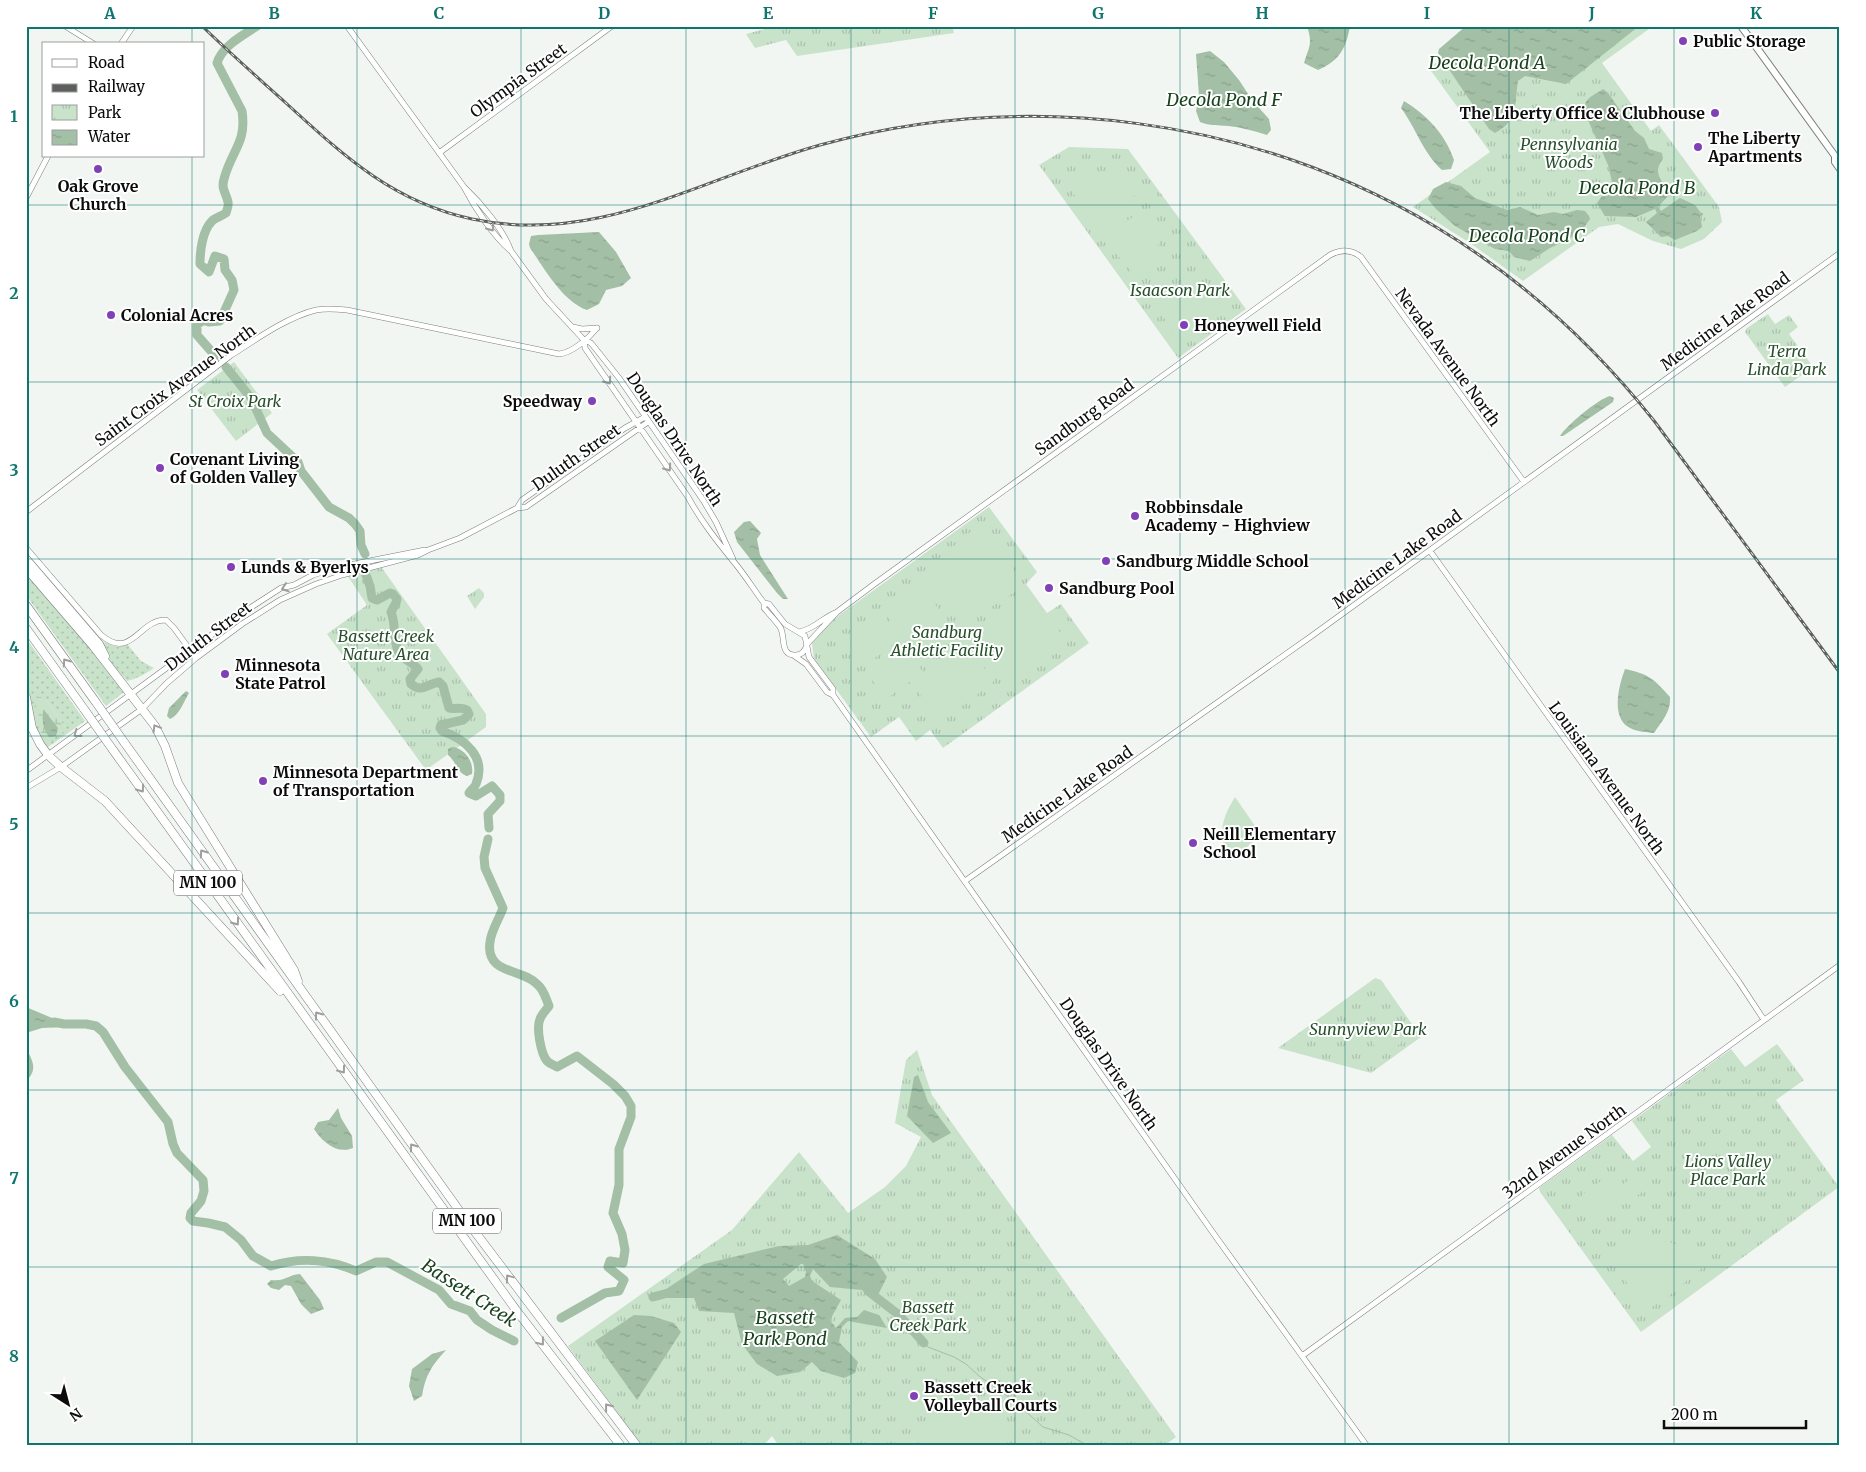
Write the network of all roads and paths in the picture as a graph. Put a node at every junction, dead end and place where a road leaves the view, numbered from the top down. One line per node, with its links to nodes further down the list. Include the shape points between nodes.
1 (64, 26): 6 (street)
2 (133, 26): 7 (street)
3 (347, 26): 8 (street, Douglas Drive North)
4 (612, 26): 8 (street, Olympia Street)
5 (1741, 26): 9 (main road)
6 (91, 42)
7 (122, 42)
8 (440, 153): 15 (street, Douglas Drive North, via 503,244)
9 (1837, 157): 11 (main road)
10 (47, 158): 12 (street)
11 (1840, 168)
12 (26, 198)
13 (1348, 250): 21 (street, Nevada Avenue North, via 1361,258); 32 (street, Sandburg Road, via 1330,255)
14 (1840, 253): 21 (street, Medicine Lake Road)
15 (570, 325): 16 (street, Douglas Drive North); 16 (street, via 582,329 597,328)
16 (584, 340): 17 (street, Douglas Drive North, via 591,343 602,357); 18 (street, Douglas Drive North, one-way to 18, via 585,348); 23 (street, Saint Croix Avenue North, via 559,354 347,310 318,309 303,314 230,356)
17 (644, 417): 18 (street, Duluth Street); 19 (street, Douglas Drive North)
18 (636, 422): 20 (street, Douglas Drive North); 22 (street, Duluth Street, via 522,500)
19 (648, 422): 20 (street, Duluth Street); 28 (street, Douglas Drive North, via 711,514)
20 (640, 428): 22 (street, Duluth Street, via 542,497 526,507); 28 (street, Douglas Drive North, one-way to 28)
21 (1524, 482): 26 (street, Medicine Lake Road)
22 (517, 508): 25 (street, Duluth Street, via 460,538)
23 (26, 512)
24 (26, 548): 37 (street, via 108,641 125,642 158,620 166,620)
25 (428, 550): 37 (street, Duluth Street, one-way to 37, via 339,567 281,588); 39 (street, Duluth Street, via 407,559 329,579 280,600)
26 (1430, 551): 49 (street, Medicine Lake Road); 53 (street, Louisiana Avenue North)
27 (26, 559): 40 (highway, via 99,644)
28 (734, 562): 30 (street, Douglas Drive North)
29 (26, 568): 40 (highway)
30 (764, 604): 34 (street, Douglas Drive North, via 769,604 785,624); 35 (street, Douglas Drive North, via 782,631)
31 (26, 605): 51 (highway, MN 100, one-way to 31, bridge)
32 (837, 612): 34 (street, Sandburg Road, via 810,629); 36 (street, Sandburg Road)
33 (26, 628): 52 (highway, MN 100, one-way to 52, bridge)
34 (798, 631): 35 (street, via 787,635); 36 (street, Douglas Drive North)
35 (784, 641): 38 (street, Douglas Drive North, via 786,650)
36 (808, 644): 38 (street, via 802,653); 42 (street, Douglas Drive North, via 809,658)
37 (190, 650): 39 (street); 41 (street, Duluth Street)
38 (793, 655): 42 (street, Douglas Drive North, via 806,664 827,692)
39 (196, 658): 44 (street, Duluth Street)
40 (111, 669): 41 (highway)
41 (131, 694): 44 (highway); 45 (street, Duluth Street, one-way to 45)
42 (833, 695): 49 (street, Douglas Drive North)
43 (26, 697): 45 (highway, via 32,728)
44 (142, 709): 46 (street, Duluth Street); 51 (highway, one-way to 44, via 294,970 178,783 160,736)
45 (48, 755): 46 (highway); 47 (street, Duluth Street)
46 (61, 767): 48 (street, Duluth Street); 52 (highway, via 105,801)
47 (26, 771)
48 (26, 788)
49 (965, 881): 54 (street, Douglas Drive North)
50 (1840, 965): 53 (street, 32nd Avenue North)
51 (302, 992): 56 (highway, MN 100, one-way to 51, via 500,1267)
52 (303, 1016): 55 (highway, MN 100, one-way to 55, via 516,1310)
53 (1764, 1020): 54 (street, 32nd Avenue North)
54 (1302, 1356): 57 (street, Douglas Drive North)
55 (621, 1446)
56 (637, 1446)
57 (1367, 1446)

